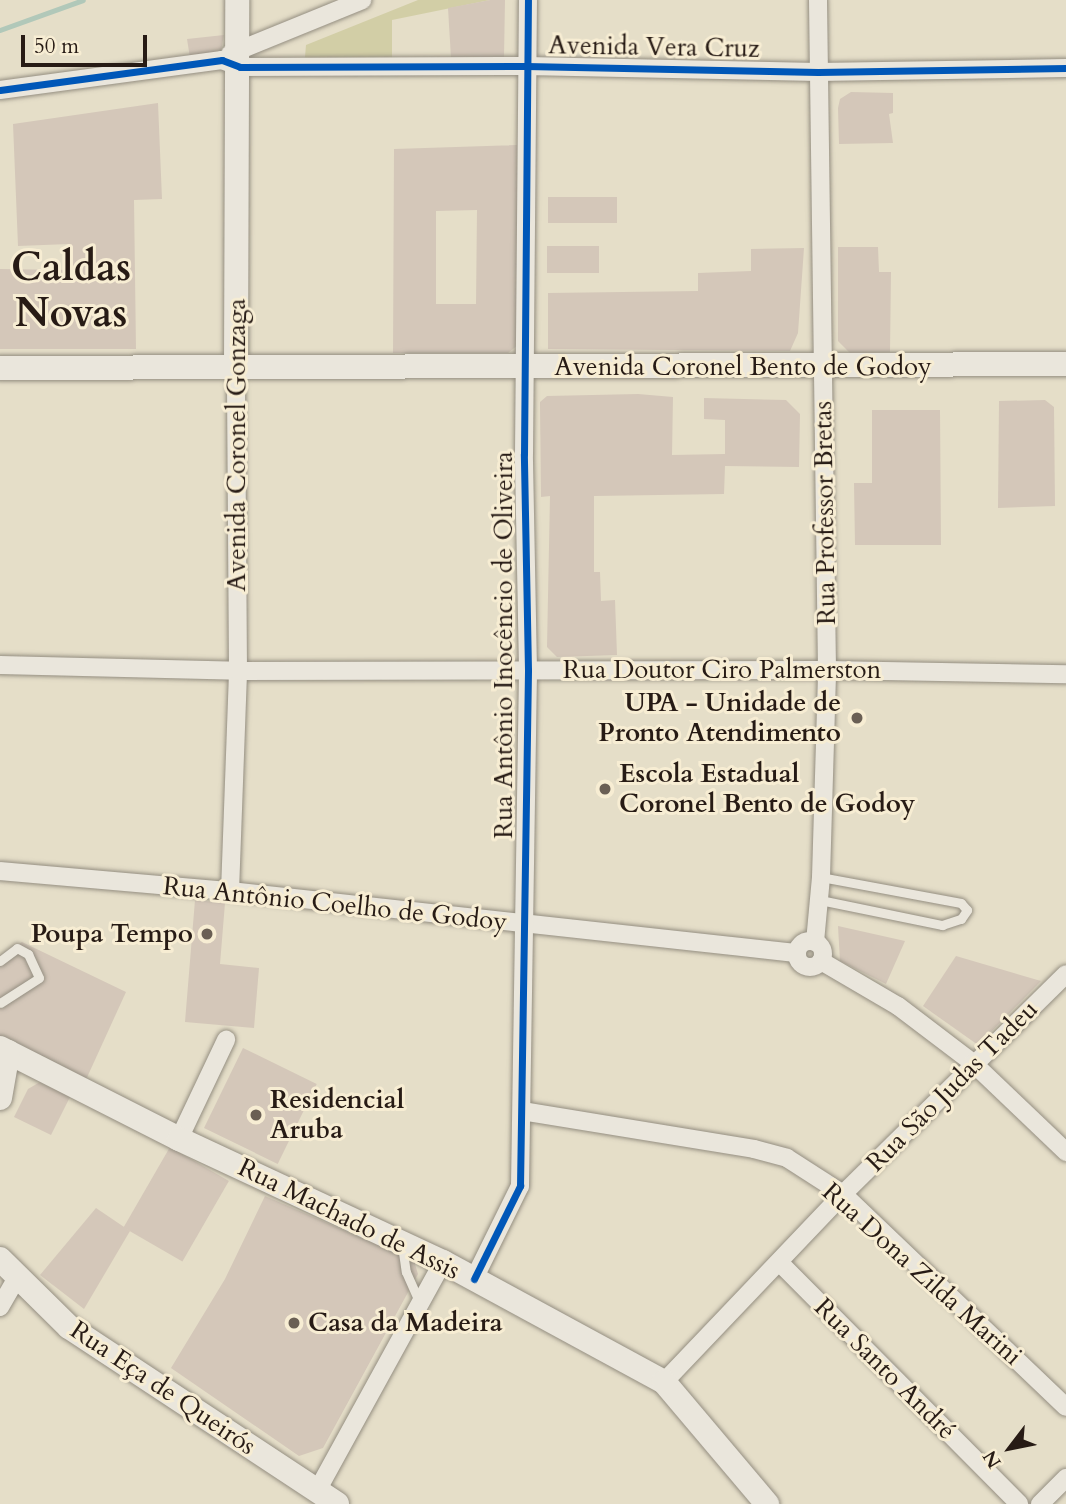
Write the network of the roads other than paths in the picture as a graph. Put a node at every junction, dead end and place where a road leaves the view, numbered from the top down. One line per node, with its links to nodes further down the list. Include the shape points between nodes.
1 (237, 0): 5 (main road, Avenida Coronel Gonzaga)
2 (362, 0): 5 (street)
3 (528, 0): 6 (street, Rua Antônio Inocêncio de Oliveira)
4 (818, 0): 8 (street, Rua Professor Bretas)
5 (234, 58): 6 (street, Avenida Vera Cruz); 9 (street); 11 (main road, Avenida Coronel Gonzaga)
6 (526, 66): 8 (street, Avenida Vera Cruz); 14 (street, Rua Antônio Inocêncio de Oliveira)
7 (1066, 68): 8 (street, Avenida Vera Cruz)
8 (818, 72): 12 (street, Rua Professor Bretas)
9 (0, 90)
10 (1066, 364): 12 (main road, Avenida Coronel Bento de Godoy)
11 (236, 366): 13 (main road, Avenida Coronel Bento de Godoy); 14 (main road, Avenida Coronel Bento de Godoy); 18 (street, Avenida Coronel Gonzaga)
12 (823, 366): 14 (main road, Avenida Coronel Bento de Godoy); 17 (street, Rua Professor Bretas)
13 (0, 368)
14 (525, 369): 16 (street, Rua Antônio Inocêncio de Oliveira)
15 (0, 665): 18 (street, Rua Doutor Ciro Palmerston)
16 (528, 670): 17 (street, Rua Doutor Ciro Palmerston); 18 (street, Rua Doutor Ciro Palmerston); 24 (street, Rua Antônio Inocêncio de Oliveira)
17 (827, 670): 19 (street, Rua Doutor Ciro Palmerston); 21 (street, Rua Professor Bretas)
18 (238, 671): 22 (street, Avenida Coronel Gonzaga)
19 (1066, 674)
20 (0, 871): 22 (street, Rua Antônio Coelho de Godoy)
21 (821, 877): 23 (street, Rua Professor Bretas); 23 (lane, via 961,902 967,910 961,919 942,925)
22 (230, 891): 24 (street, Rua Antônio Coelho de Godoy)
23 (820, 900): 25 (street, Rua Professor Bretas)
24 (523, 925): 26 (street, Rua Antônio Coelho de Godoy); 35 (street, Rua Antônio Inocêncio de Oliveira)
25 (814, 942): 26 (street, via 802,942); 28 (street, via 822,948)
26 (796, 953): 28 (street, Rua Antônio Coelho de Godoy, via 806,967)
27 (0, 961): 30 (lane, via 17,948 28,954 39,978)
28 (821, 961): 33 (street, Rua Antônio Coelho de Godoy, via 898,1006)
29 (1066, 974): 33 (street, Rua São Judas Tadeu)
30 (0, 1003)
31 (226, 1040): 36 (street)
32 (4, 1050): 34 (main road); 36 (main road, Rua Machado de Assis)
33 (973, 1063): 37 (street, Rua Antônio Coelho de Godoy); 38 (street, Rua São Judas Tadeu)
34 (0, 1098)
35 (522, 1111): 38 (street, Rua Dona Zilda Marini, via 754,1149 787,1158); 44 (street, Rua Antônio Inocêncio de Oliveira, via 520,1186)
36 (179, 1139): 39 (main road, Rua Machado de Assis)
37 (1066, 1152)
38 (843, 1194): 42 (street, Rua São Judas Tadeu); 48 (street, Rua Dona Zilda Marini)
39 (402, 1243): 41 (main road, Rua Machado de Assis); 45 (lane, via 406,1272)
40 (0, 1259): 43 (main road, Rua Eça de Queirós)
41 (443, 1262): 44 (main road, Rua Machado de Assis); 45 (street)
42 (781, 1264): 47 (street, Rua São Judas Tadeu); 52 (street, Rua Santo André)
43 (17, 1278): 46 (street); 50 (main road, Rua Eça de Queirós, via 69,1327)
44 (474, 1279): 47 (main road, Rua Machado de Assis)
45 (420, 1303): 50 (street)
46 (0, 1307)
47 (664, 1382): 51 (main road, Rua Machado de Assis)
48 (1066, 1407)
49 (1066, 1478): 53 (street)
50 (327, 1498)
51 (767, 1504)
52 (1019, 1504)
53 (1040, 1504)

